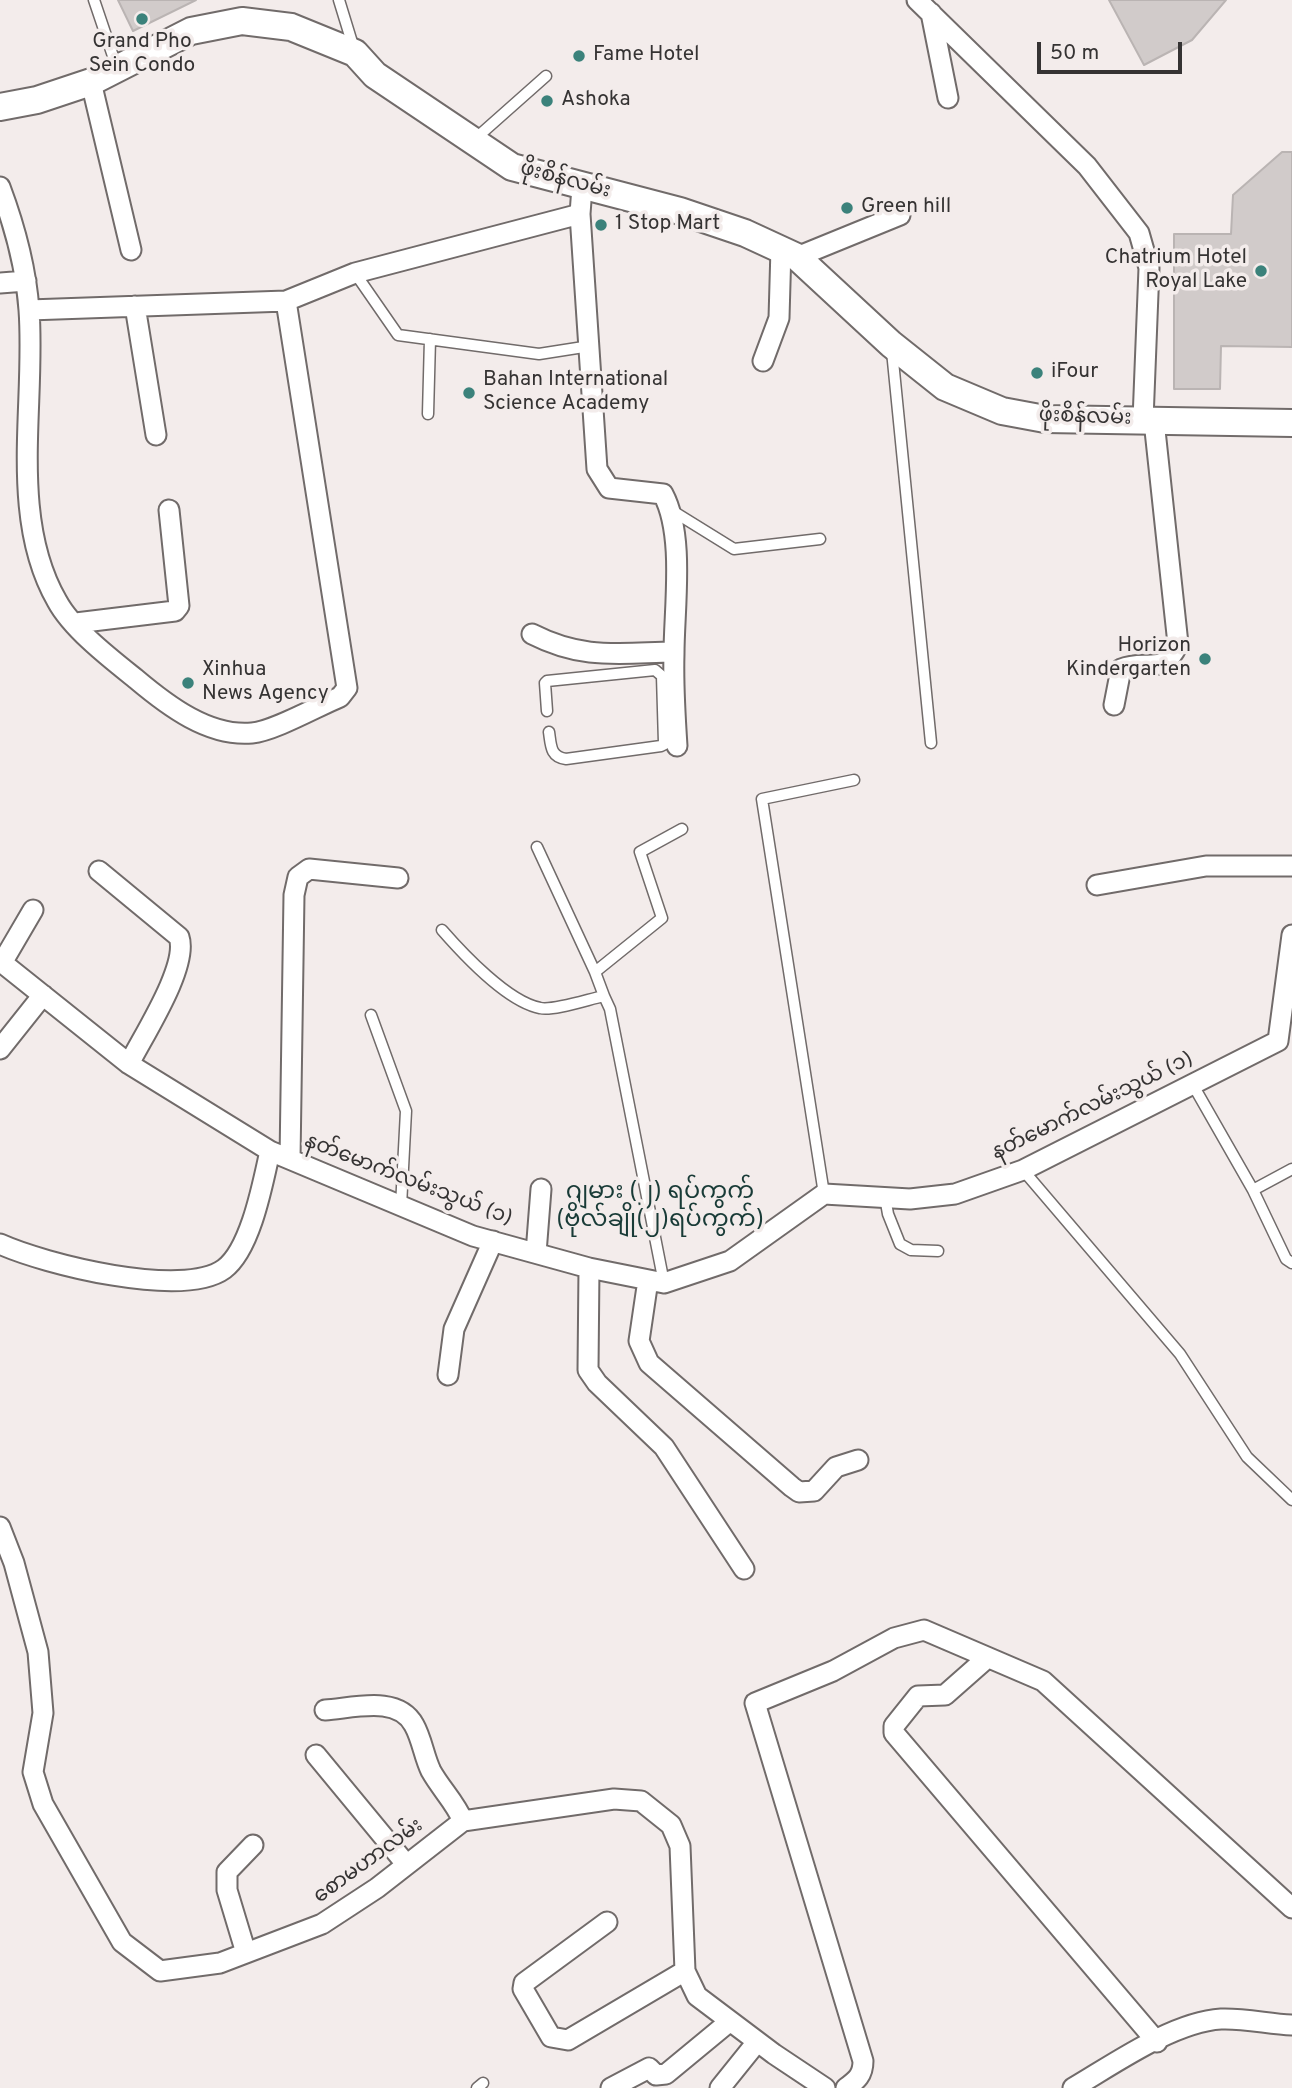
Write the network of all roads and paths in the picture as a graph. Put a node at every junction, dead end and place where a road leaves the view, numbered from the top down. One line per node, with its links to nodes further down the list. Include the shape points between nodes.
1 (94, 0): 5 (lane)
2 (338, 0): 4 (lane)
3 (924, 6): 8 (street); 28 (street, via 1087,166 1139,233 1149,268)
4 (355, 53): 5 (main road, ဖိုးစိန်လမ်း, via 291,27 242,21 191,31); 10 (main road, ဖိုးစိန်လမ်း, via 374,75)
5 (117, 68): 7 (main road, ဖိုးစိန်လမ်း)
6 (546, 76): 10 (lane)
7 (91, 82): 9 (main road, ဖိုးစိန်လမ်း); 15 (street)
8 (948, 98)
9 (0, 107)
10 (472, 142): 12 (main road, ဖိုးစိန်လမ်း, via 512,167)
11 (0, 187): 18 (street, via 17,234)
12 (582, 187): 13 (street); 16 (main road, ဖိုးစိန်လမ်း, via 680,211)
13 (580, 214): 17 (street); 25 (street)
14 (900, 215): 16 (street)
15 (131, 250)
16 (789, 252): 24 (main road, ဖိုးစိန်လမ်း); 26 (street, via 779,318)
17 (355, 273): 20 (street); 23 (lane, via 398,335)
18 (26, 281): 19 (street); 22 (street)
19 (0, 283)
20 (286, 300): 21 (street); 34 (street, via 345,693 255,733 224,733 176,709 141,683)
21 (135, 306): 22 (street); 30 (street)
22 (29, 310): 34 (street, via 31,410 26,492 55,599)
23 (430, 339): 25 (lane, via 538,354); 27 (lane)
24 (891, 344): 28 (main road, ဖိုးစိန်လမ်း, via 945,387 1002,411 1045,419); 41 (lane)
25 (590, 346): 31 (street, via 597,469 609,488 663,495)
26 (762, 361)
27 (428, 414)
28 (1149, 420): 29 (main road, ဖိုးစိန်လမ်း); 37 (street, via 1178,644 1172,657 1160,666 1121,669)
29 (1292, 423)
30 (156, 435)
31 (671, 509): 33 (lane, via 734,548); 36 (street, via 676,566)
32 (169, 510): 34 (street, via 179,606 175,611)
33 (820, 539)
34 (76, 623)
35 (532, 634): 36 (street, via 580,653)
36 (674, 652): 40 (street)
37 (1114, 705)
38 (547, 711): 40 (lane, via 547,681 655,670 662,676)
39 (549, 732): 40 (lane, via 551,751 566,759)
40 (673, 743)
41 (931, 743)
42 (854, 780): 67 (lane, via 762,799)
43 (682, 829): 53 (lane, via 640,852 662,918)
44 (537, 847): 53 (lane)
45 (1292, 866): 48 (street, via 1206,866)
46 (99, 871): 59 (street, via 179,936 182,945 178,966)
47 (398, 878): 62 (street, via 309,869 298,877)
48 (1097, 885)
49 (33, 910): 52 (street)
50 (442, 930): 55 (lane, via 475,967 540,1009)
51 (1292, 935): 57 (street, နတ်မောက်လမ်းသွယ် (၁))
52 (1, 962): 54 (street, နတ်မောက်လမ်းသွယ် (၁))
53 (595, 972): 55 (lane)
54 (43, 995): 58 (street); 59 (street, နတ်မောက်လမ်းသွယ် (၁))
55 (604, 996): 76 (lane, via 610,1009)
56 (372, 1015): 69 (lane, via 406,1111)
57 (1285, 1042): 60 (street, နတ်မောက်လမ်းသွယ် (၁))
58 (0, 1049)
59 (129, 1064): 61 (street, နတ်မောက်လမ်းသွယ် (၁))
60 (1193, 1085): 64 (street, နတ်မောက်လမ်းသွယ် (၁)); 66 (lane)
61 (270, 1151): 62 (street, နတ်မောက်လမ်းသွယ် (၁)); 71 (street, via 261,1194 239,1251 224,1270 197,1279 92,1273)
62 (290, 1159): 69 (street, နတ်မောက်လမ်းသွယ် (၁))
63 (1292, 1169): 66 (lane)
64 (1023, 1170): 68 (street, နတ်မောက်လမ်းသွယ် (၁), via 955,1194); 79 (lane, via 1180,1354 1247,1457)
65 (541, 1189): 73 (street)
66 (1253, 1190): 74 (lane)
67 (824, 1194): 68 (street, နတ်မောက်လမ်းသွယ် (၁)); 76 (street, နတ်မောက်လမ်းသွယ် (၁), via 730,1261)
68 (885, 1197): 72 (lane, via 900,1244 911,1250)
69 (401, 1206): 70 (street, နတ်မောက်လမ်းသွယ် (၁))
70 (494, 1241): 73 (street, နတ်မောက်လမ်းသွယ် (၁)); 77 (street, via 454,1329)
71 (0, 1244)
72 (938, 1251)
73 (536, 1253): 75 (street, နတ်မောက်လမ်းသွယ် (၁))
74 (1292, 1263)
75 (589, 1268): 76 (street, နတ်မောက်လမ်းသွယ် (၁)); 81 (street, via 588,1370 664,1447)
76 (656, 1281): 78 (street, via 639,1341 649,1363 799,1492 814,1491 836,1467)
77 (448, 1375)
78 (858, 1460)
79 (1292, 1500)
80 (0, 1527): 90 (street, စောမဟာလမ်း, via 38,1652 43,1713 33,1772 43,1804 122,1942 160,1971 219,1963)
81 (744, 1569)
82 (987, 1658): 88 (street, via 1042,1681); 95 (street, via 945,1695 918,1696 894,1726 894,1733); 99 (street, via 924,1630 911,1632 755,1703 863,2061 858,2079)
83 (325, 1710): 85 (street, via 389,1705 404,1711 415,1725 431,1770)
84 (316, 1755): 87 (street)
85 (463, 1821): 87 (street, စောမဟာလမ်း); 91 (street, စောမဟာလမ်း, via 614,1799 641,1801 671,1825 680,1846)
86 (253, 1845): 90 (street, via 227,1872 227,1890)
87 (407, 1864): 90 (street, စောမဟာလမ်း, via 322,1924)
88 (1292, 1909)
89 (607, 1922): 91 (street, via 524,1983 523,1989 551,2037 568,2040)
90 (246, 1953)
91 (685, 1971): 92 (street, စောမဟာလမ်း, via 697,1996)
92 (729, 2021): 94 (street, စောမဟာလမ်း); 96 (street, via 666,2074 656,2075 649,2068)
93 (1292, 2025): 95 (street, via 1222,2019 1191,2025)
94 (757, 2042): 97 (street); 98 (street, စောမဟာလမ်း)
95 (1157, 2042): 100 (street)
96 (611, 2088)
97 (720, 2088)
98 (825, 2088)
99 (846, 2088)
100 (1073, 2088)

